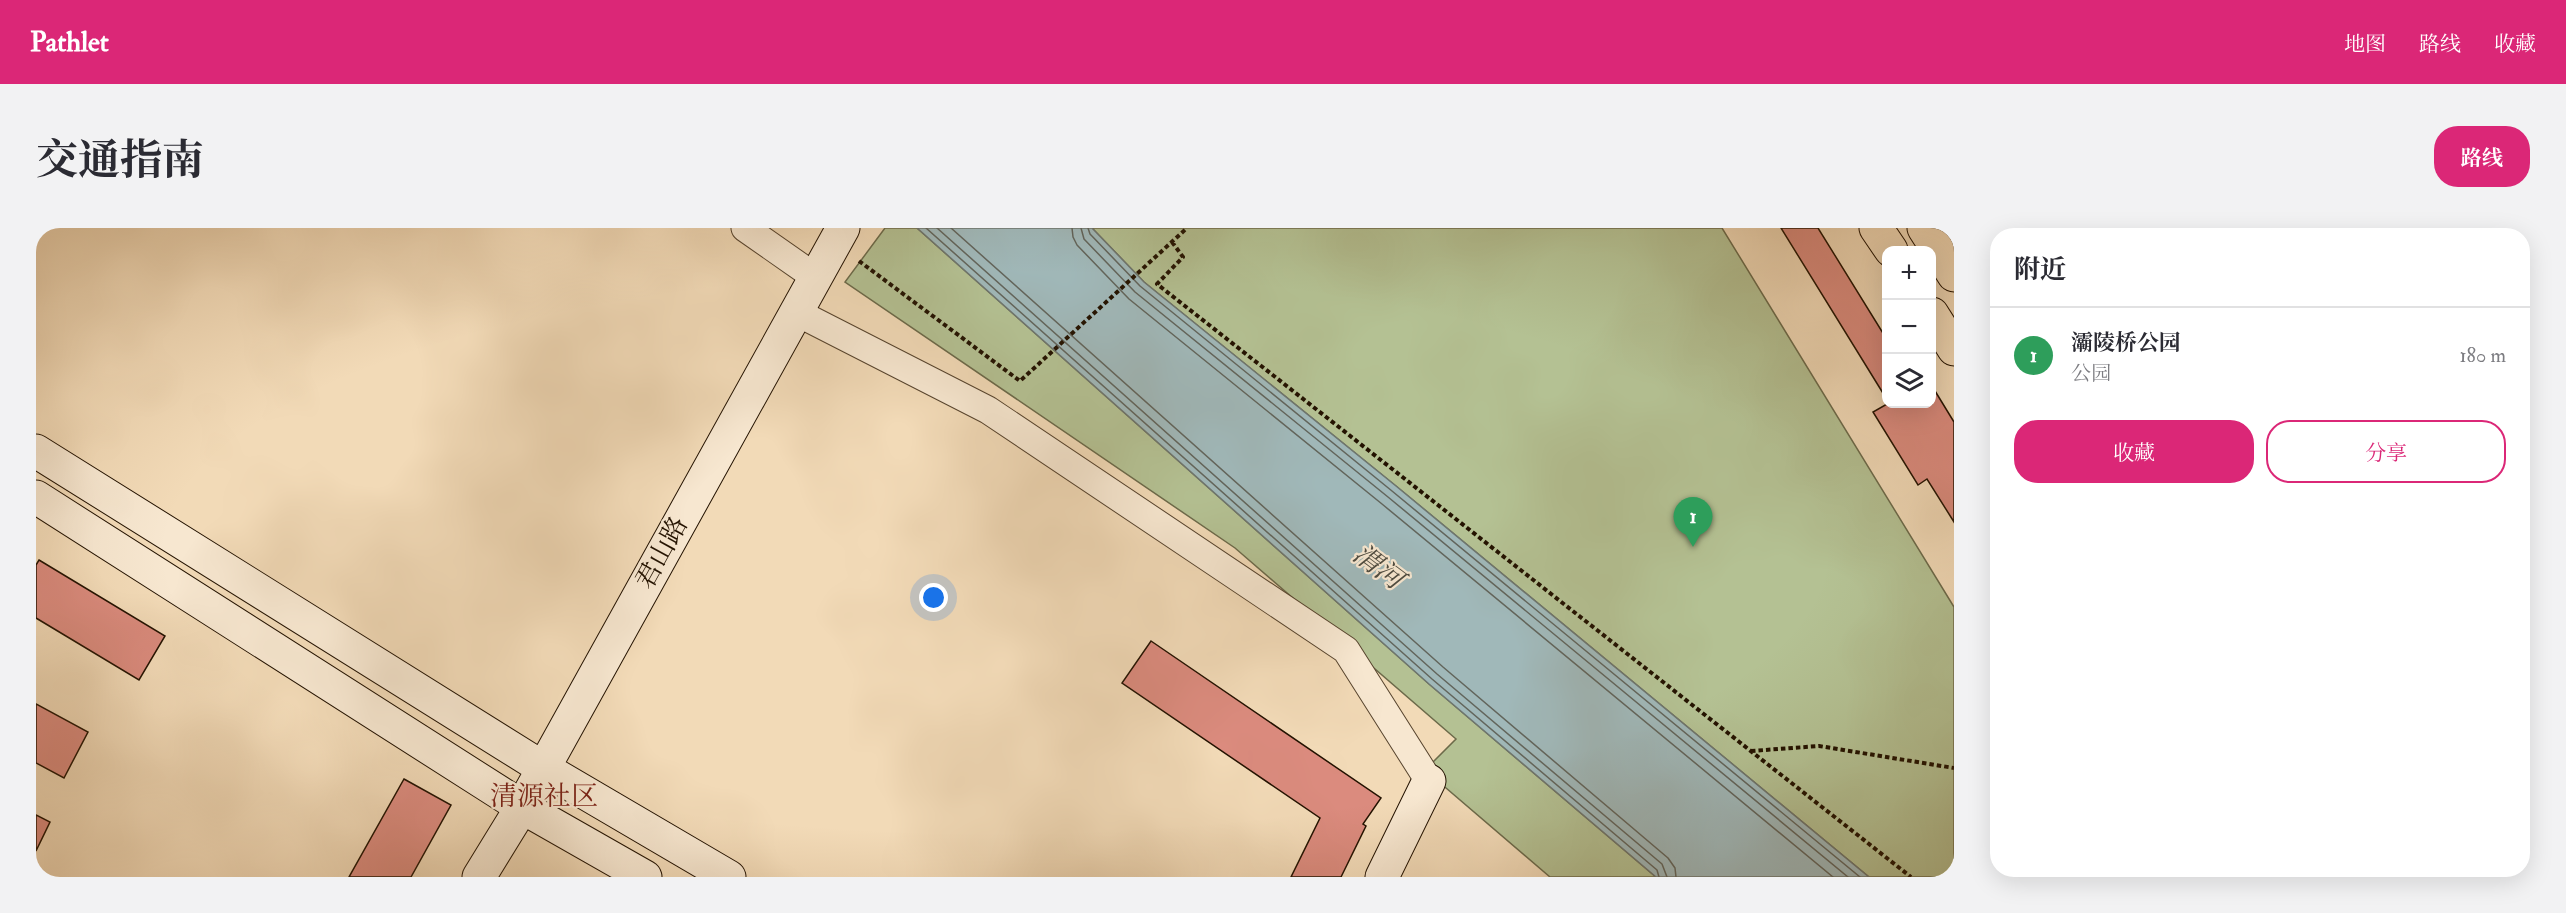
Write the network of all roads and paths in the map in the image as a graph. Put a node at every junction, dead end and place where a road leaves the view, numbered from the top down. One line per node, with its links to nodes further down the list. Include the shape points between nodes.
1 (745, 228): 9 (street)
2 (1188, 228): 6 (path)
3 (1876, 228): 7 (highway)
4 (1924, 228): 8 (highway)
5 (838, 235): 6 (path, via 1020,381); 9 (main road, 君山路)
6 (1172, 242): 15 (path, via 1184,257 1157,284)
7 (1888, 246)
8 (1954, 275)
9 (815, 277): 10 (main road, 君山路)
10 (796, 312): 16 (main road, 君山路); 18 (street, via 988,410 1346,650)
11 (1936, 320): 12 (highway)
12 (1954, 349)
13 (36, 451): 16 (main road)
14 (36, 497): 19 (main road)
15 (1751, 751): 17 (path, via 1820,746); 24 (path)
16 (543, 768): 19 (main road, 君山路); 22 (main road)
17 (1954, 768)
18 (1429, 781): 23 (main road)
19 (522, 807): 20 (main road, 君山路); 21 (main road)
20 (479, 877)
21 (645, 877)
22 (729, 877)
23 (1383, 877)
24 (1911, 877)

